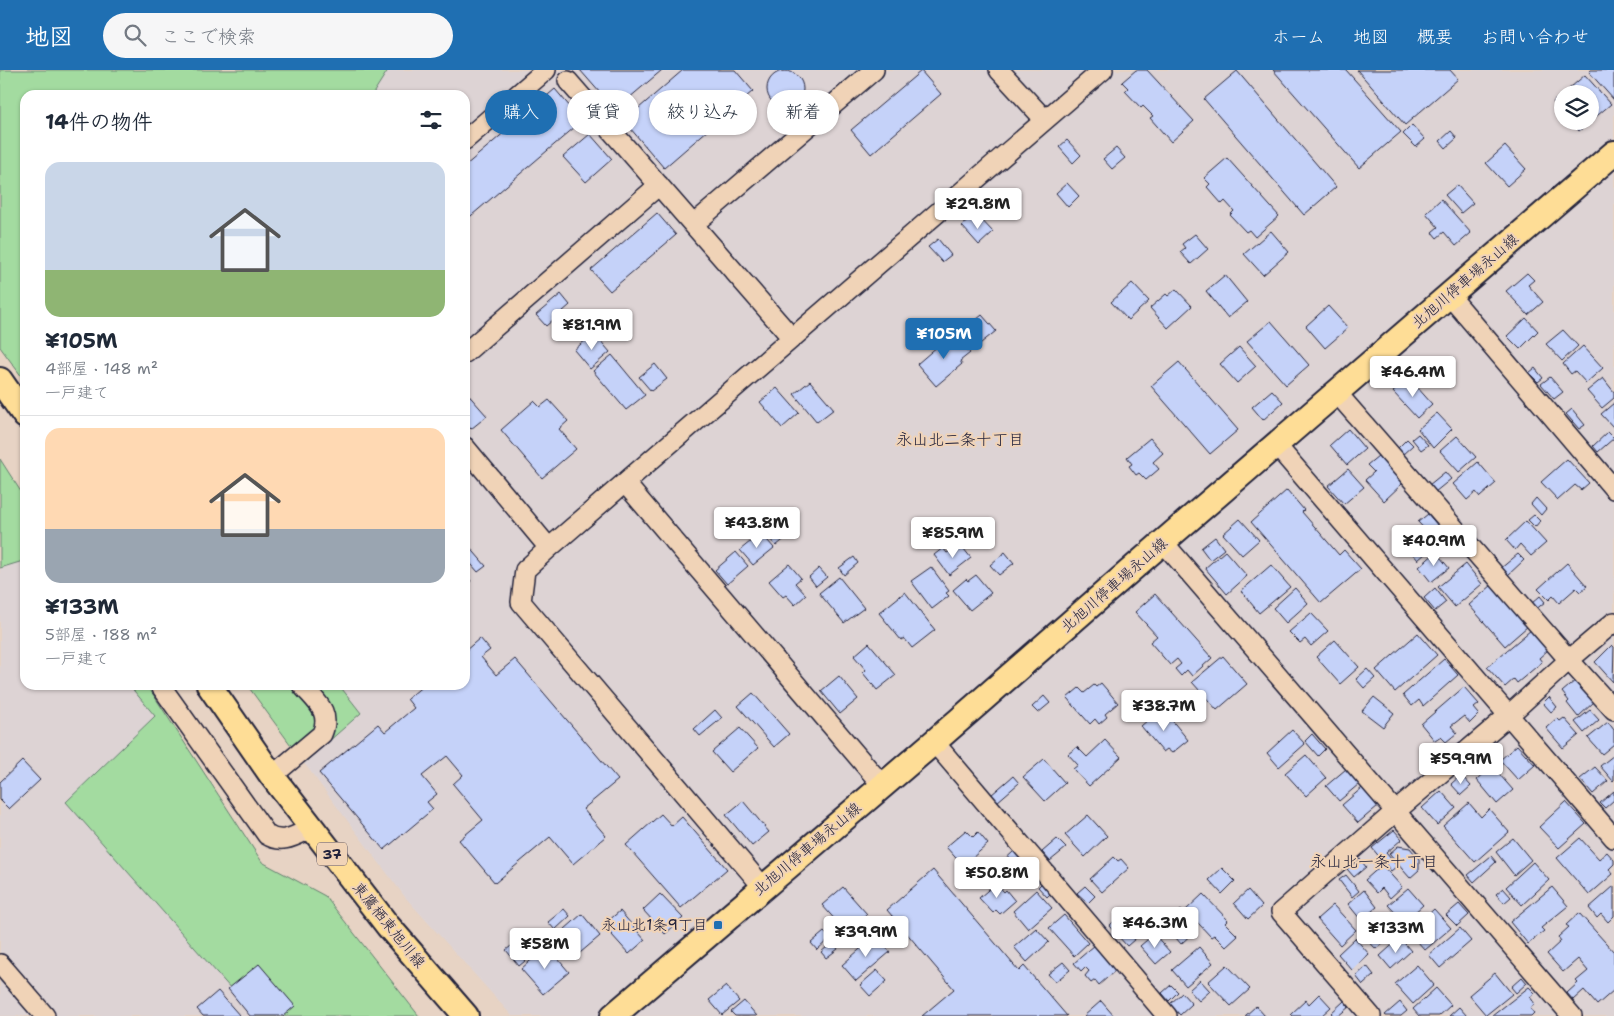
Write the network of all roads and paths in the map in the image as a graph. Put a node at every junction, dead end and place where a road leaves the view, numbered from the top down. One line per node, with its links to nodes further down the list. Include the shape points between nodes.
1 (546, 70): 7 (street)
2 (874, 70): 10 (street)
3 (999, 70): 6 (street)
4 (1103, 70): 6 (street)
5 (568, 81): 9 (street)
6 (1045, 120): 12 (street)
7 (470, 136)
8 (1614, 153): 11 (main road, 北旭川停車場永山線)
9 (659, 185): 10 (street); 13 (street)
10 (694, 224): 12 (street)
11 (1449, 295): 15 (main road, 北旭川停車場永山線); 20 (street)
12 (792, 338): 19 (street)
13 (470, 349)
14 (0, 380): 16 (main road)
15 (1336, 392): 17 (main road, 北旭川停車場永山線); 24 (street)
16 (20, 409)
17 (1276, 445): 21 (main road, 北旭川停車場永山線); 29 (street)
18 (470, 454): 22 (street)
19 (625, 483): 22 (street); 32 (street)
20 (1614, 489)
21 (1163, 542): 30 (main road, 北旭川停車場永山線); 33 (street)
22 (549, 548): 36 (street, via 525,570 521,602)
23 (1614, 622): 24 (street)
24 (1568, 660): 28 (street); 29 (street)
25 (164, 690): 34 (street, via 267,836 284,840)
26 (212, 690): 31 (main road, 東鷹栖東旭川線 / 37)
27 (306, 690): 31 (street, via 324,711 326,725 322,734)
28 (1614, 710)
29 (1509, 715): 33 (street); 35 (street)
30 (934, 742): 32 (main road, 北旭川停車場永山線); 41 (street)
31 (272, 776): 34 (main road, 東鷹栖東旭川線 / 37)
32 (882, 785): 36 (main road, 北旭川停車場永山線)
33 (1395, 812): 42 (street, via 1282,912); 43 (street)
34 (312, 828): 39 (main road, 東鷹栖東旭川線 / 37, via 388,926)
35 (1614, 838)
36 (763, 886): 40 (main road, 北旭川停車場永山線)
37 (0, 964): 38 (street)
38 (45, 1016)
39 (466, 1016)
40 (613, 1016)
41 (1168, 1016)
42 (1371, 1016)
43 (1572, 1016)

